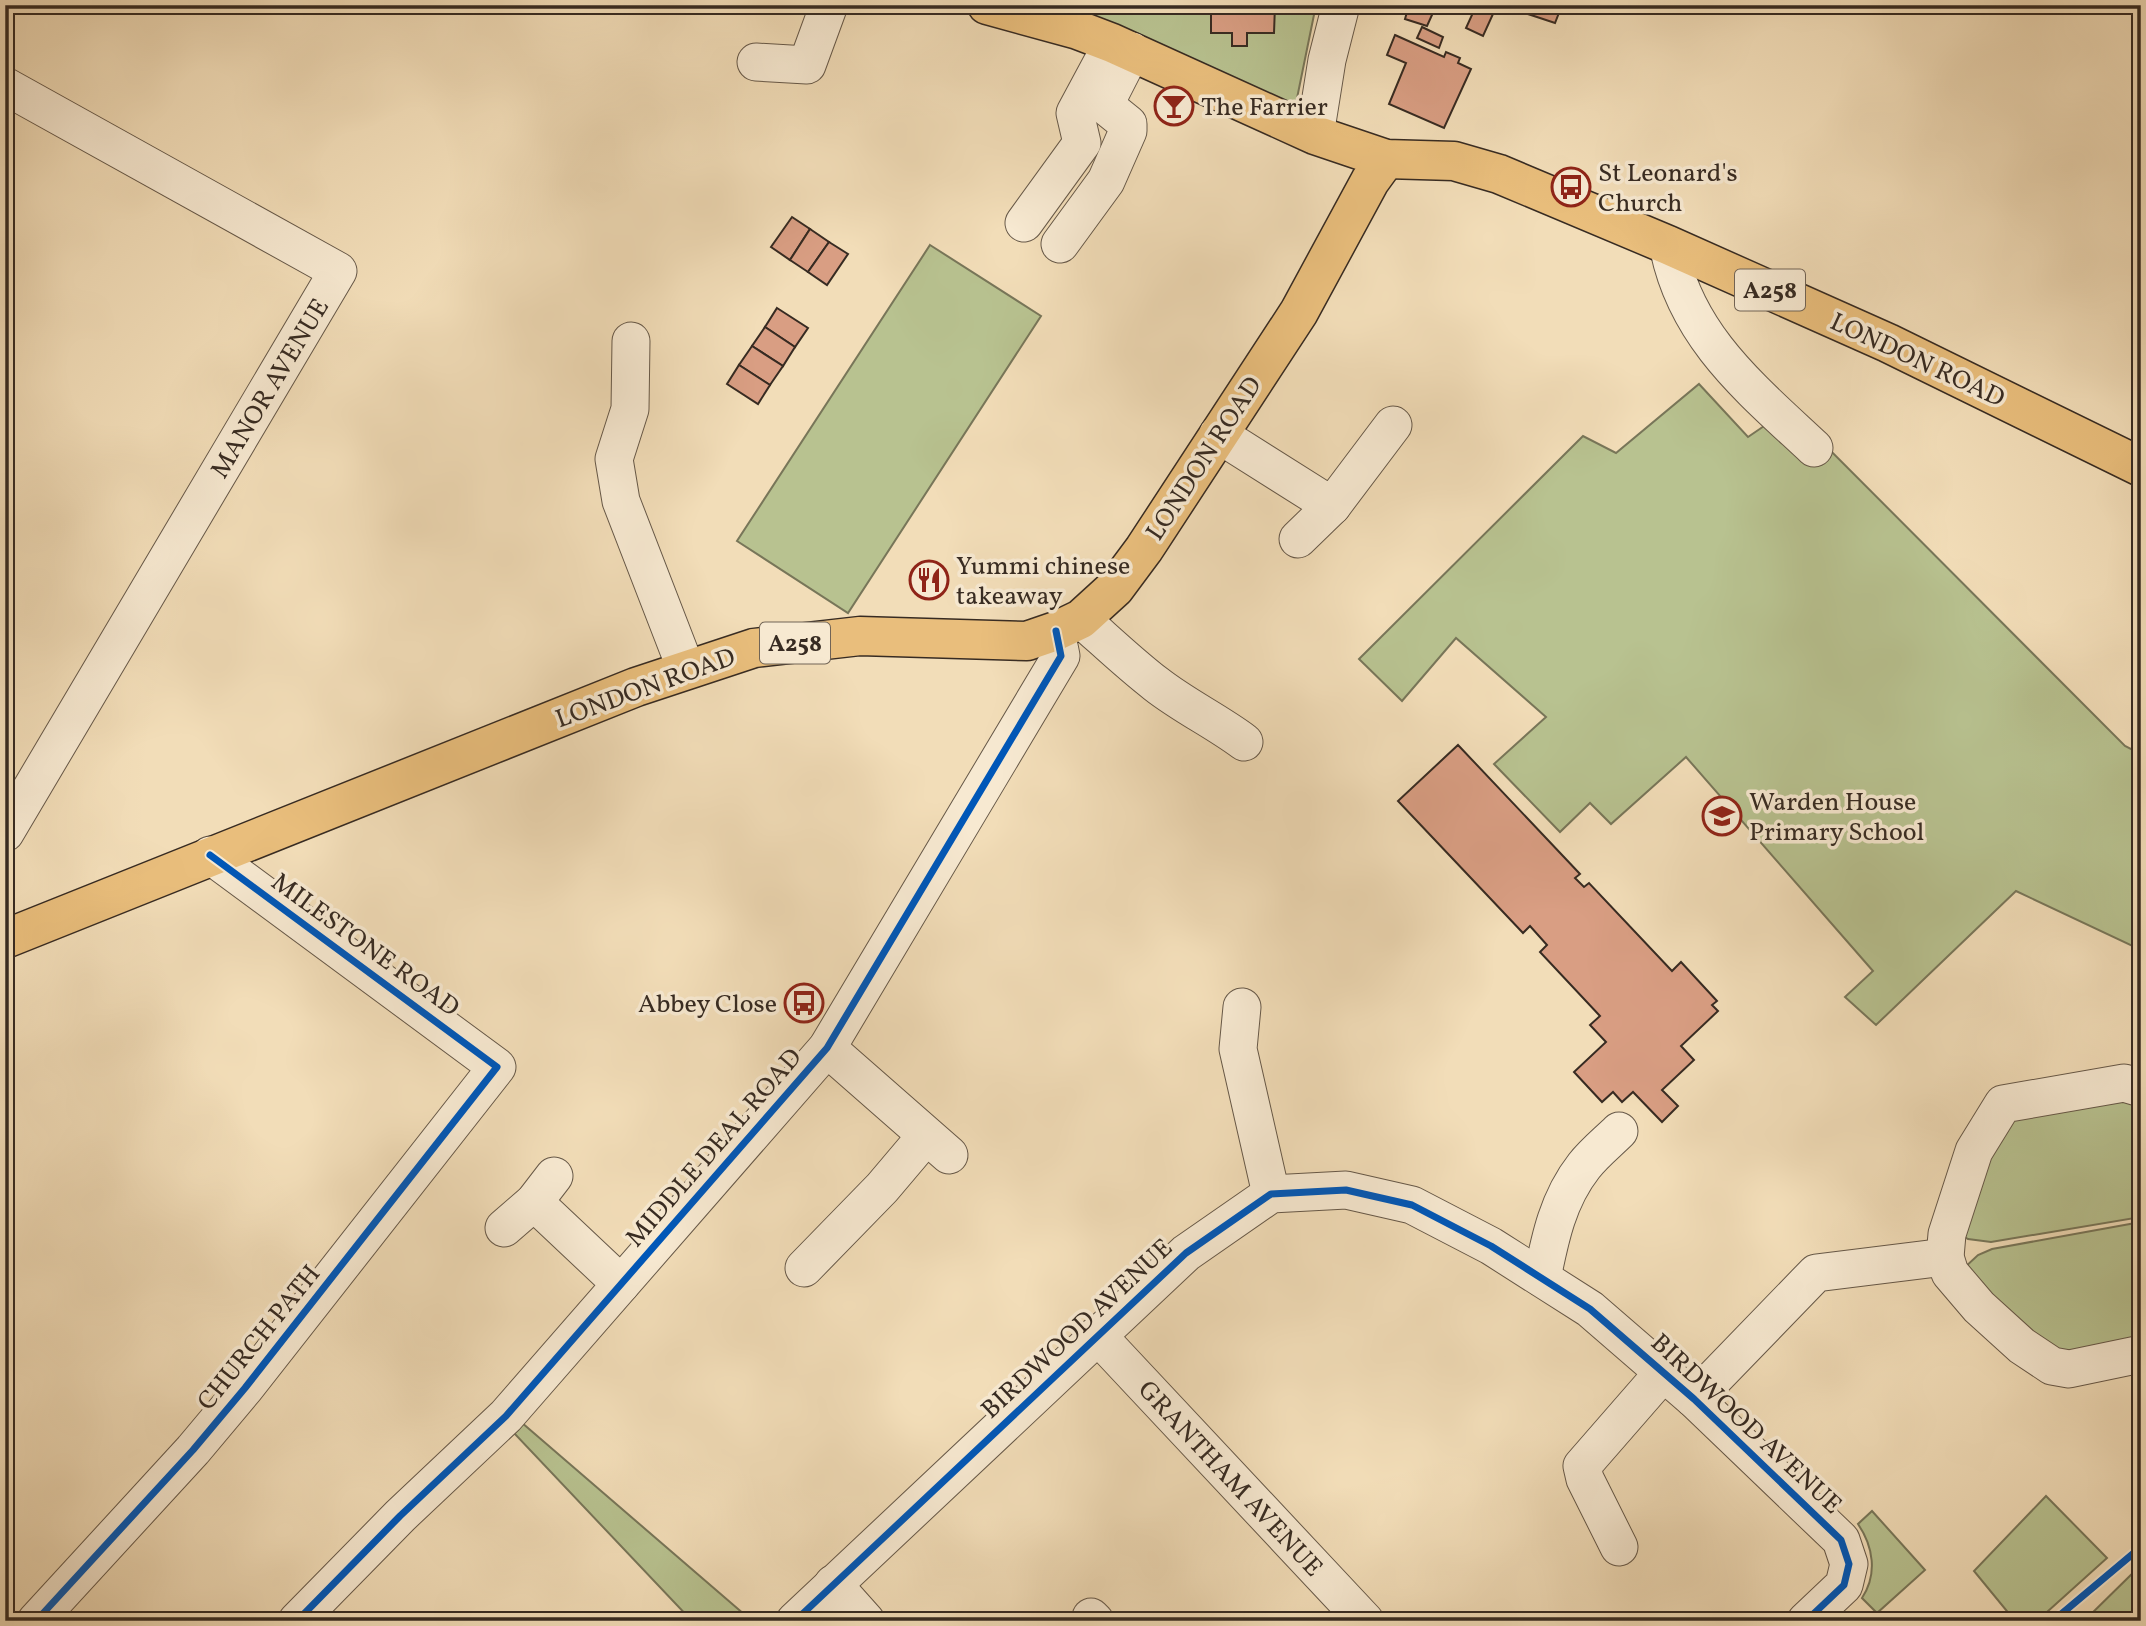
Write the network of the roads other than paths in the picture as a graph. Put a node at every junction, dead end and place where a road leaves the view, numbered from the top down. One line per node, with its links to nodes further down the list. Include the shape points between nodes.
1 (829, 5): 5 (street, via 815,69)
2 (987, 5): 4 (main road)
3 (1341, 5): 7 (street)
4 (1122, 47): 7 (main road); 9 (street, via 1075,113 1082,143); 10 (street, via 1106,102 1128,124 1128,131 1106,181)
5 (756, 62)
6 (5, 86): 22 (street, MANOR AVENUE, via 338,271)
7 (1315, 135): 8 (main road)
8 (1386, 159): 11 (main road, LONDON ROAD / A258, via 1454,161 1488,171); 14 (main road, LONDON ROAD / A258, via 1298,312)
9 (1024, 223)
10 (1060, 244)
11 (1668, 245): 15 (street, via 1679,287 1724,362); 16 (main road, LONDON ROAD / A258, via 1888,343)
12 (631, 341): 20 (street, via 630,410 614,459 621,501)
13 (1393, 425): 17 (street)
14 (1218, 434): 17 (street); 19 (main road, LONDON ROAD / A258, via 1115,588)
15 (1814, 448)
16 (2141, 467)
17 (1332, 506): 18 (street)
18 (1298, 540)
19 (1069, 625): 20 (main road, LONDON ROAD / A258, via 1027,641 860,636 754,648); 21 (street); 26 (street, MIDDLE DEAL ROAD, via 1061,656)
20 (687, 669): 23 (main road, LONDON ROAD / A258)
21 (1244, 742)
22 (5, 833)
23 (210, 855): 24 (main road, LONDON ROAD / A258); 27 (street, MILESTONE ROAD)
24 (5, 939)
25 (1242, 1007): 30 (street, via 1238,1049)
26 (827, 1048): 33 (street, via 938,1145 882,1188); 35 (street, MIDDLE DEAL ROAD)
27 (497, 1067): 42 (street, CHURCH PATH, via 245,1388)
28 (2141, 1088): 32 (street, via 2124,1083 2003,1104 1974,1151 1947,1234)
29 (1619, 1131): 34 (street, via 1584,1166 1564,1199)
30 (1270, 1194): 34 (street, BIRDWOOD AVENUE, via 1346,1190 1412,1205); 36 (street, BIRDWOOD AVENUE, via 1186,1253)
31 (504, 1228): 35 (street, via 544,1189)
32 (1945, 1257): 37 (street, via 1950,1273 1979,1307 2052,1366 2069,1369); 39 (street, via 1816,1273)
33 (804, 1268)
34 (1542, 1278): 38 (street, BIRDWOOD AVENUE, via 1590,1309)
35 (621, 1284): 43 (street, MIDDLE DEAL ROAD, via 506,1416)
36 (1097, 1335): 41 (street, BIRDWOOD AVENUE); 46 (street, GRANTHAM AVENUE)
37 (2141, 1354)
38 (1663, 1373): 39 (street, BIRDWOOD AVENUE); 40 (street, via 1582,1466)
39 (1693, 1399): 47 (street, BIRDWOOD AVENUE, via 1842,1540 1849,1564 1844,1586)
40 (1619, 1547)
41 (833, 1584): 44 (street, BIRDWOOD AVENUE); 45 (street)
42 (36, 1621)
43 (297, 1621)
44 (795, 1621)
45 (866, 1621)
46 (1365, 1621)
47 (1806, 1621)

